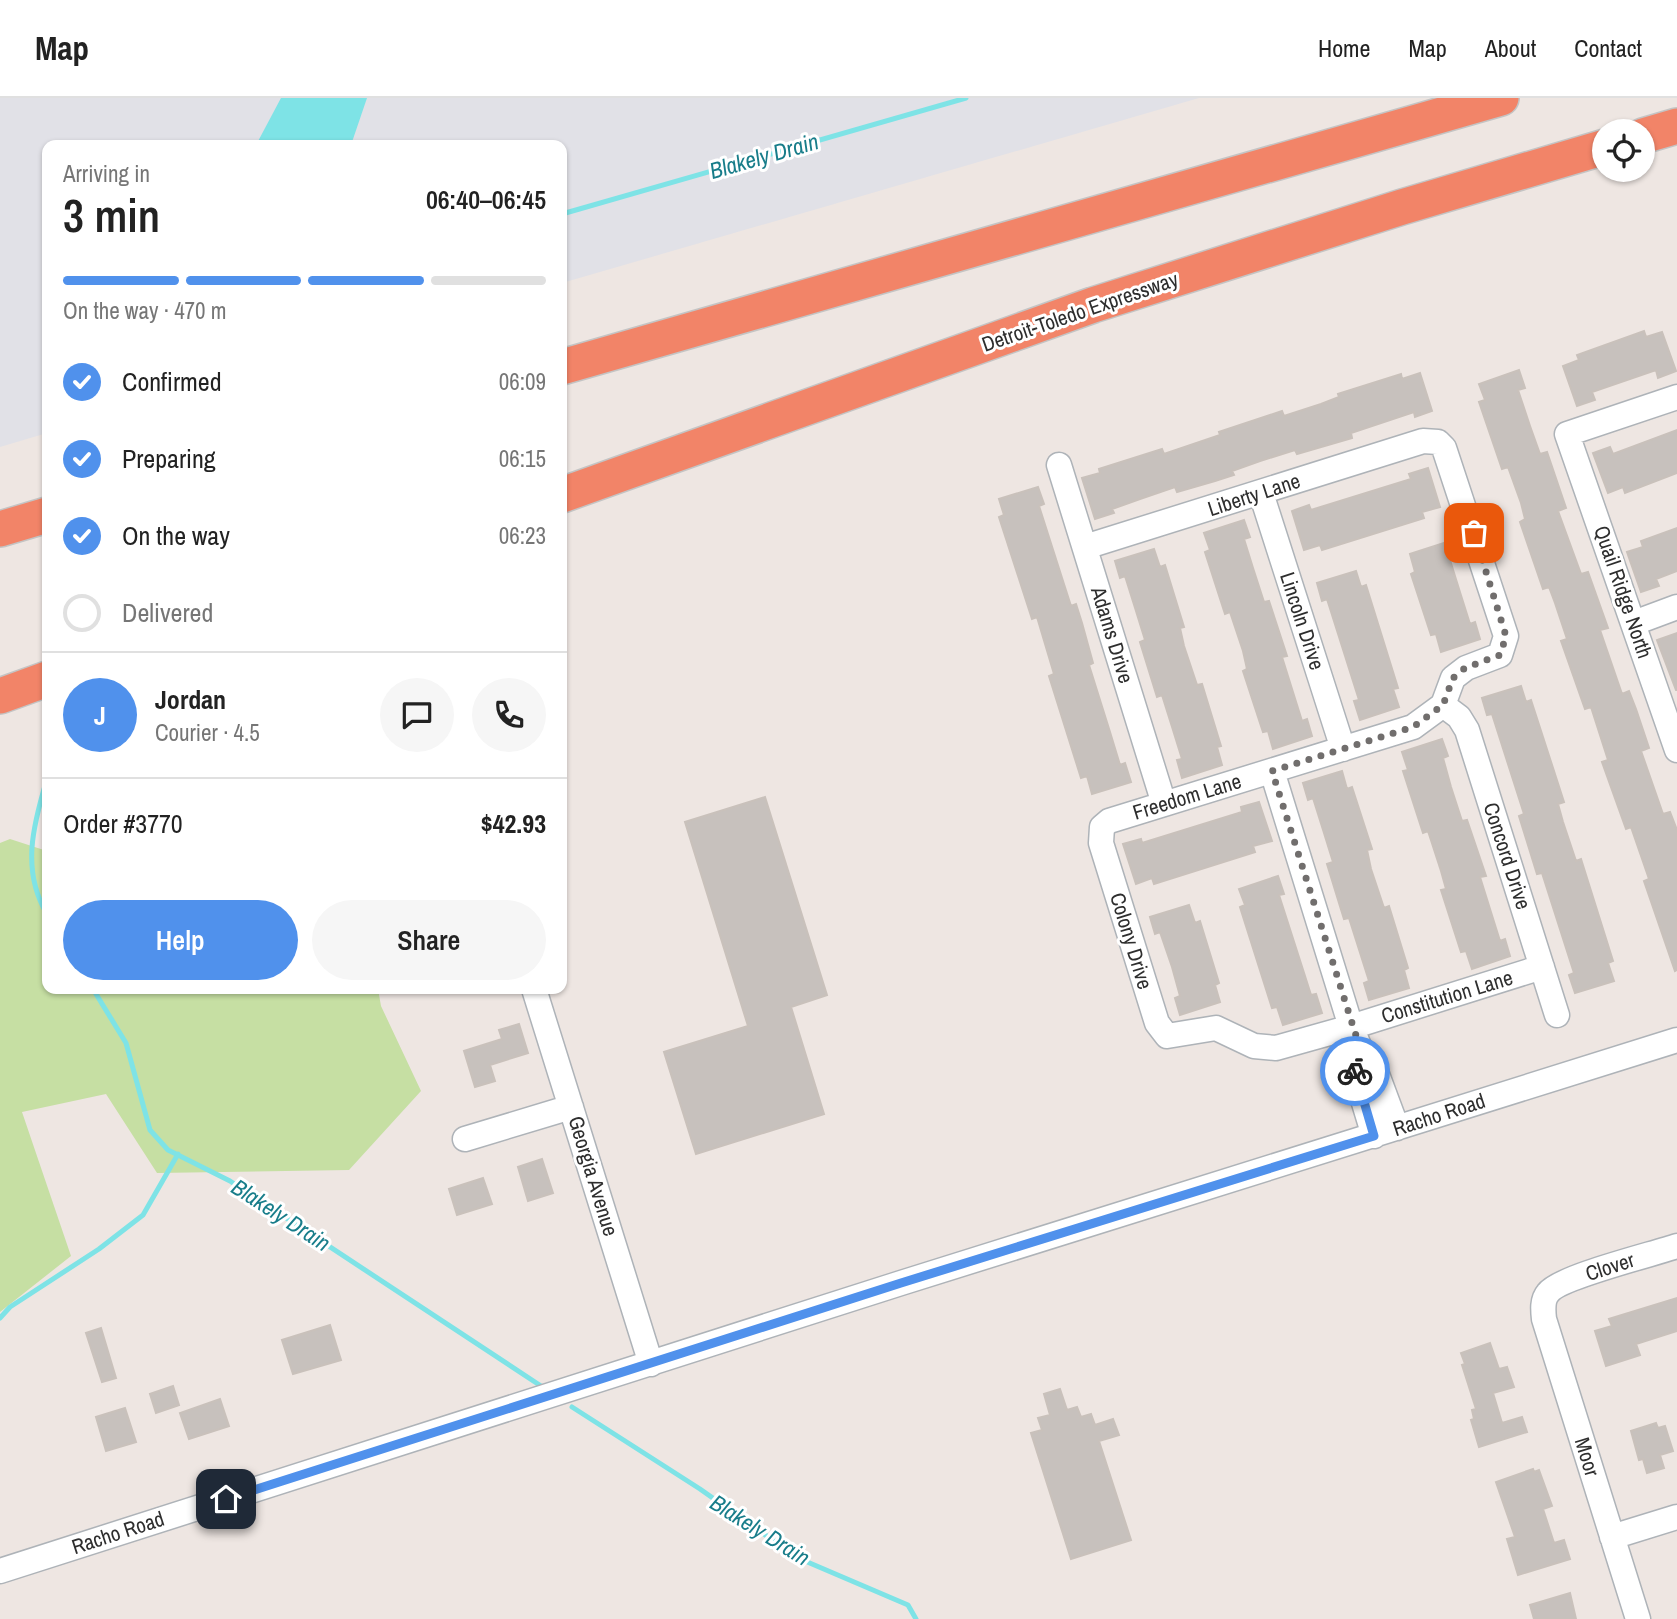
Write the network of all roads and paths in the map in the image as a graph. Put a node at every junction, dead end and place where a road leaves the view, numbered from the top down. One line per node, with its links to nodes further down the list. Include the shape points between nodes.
1 (1502, 98): 5 (highway)
2 (1677, 126): 3 (highway)
3 (1655, 132)
4 (1592, 151): 8 (highway, Detroit-Toledo Expressway, via 1093,305)
5 (567, 366)
6 (1677, 397): 14 (street, Quail Ridge North, via 1567,434)
7 (1059, 465): 12 (street, Adams Drive)
8 (567, 493)
9 (1262, 493): 12 (street, Liberty Lane); 15 (street, Liberty Lane, via 1423,441 1438,442 1449,456); 19 (street, Lincoln Drive)
10 (42, 516): 11 (highway)
11 (0, 529)
12 (1085, 547): 22 (street, Adams Drive)
13 (1677, 607): 14 (street)
14 (1634, 623): 20 (street, Quail Ridge North)
15 (1506, 636): 18 (street, Freedom Lane, via 1500,655 1465,668 1453,678)
16 (42, 682): 17 (highway)
17 (0, 696)
18 (1443, 705): 19 (street, Freedom Lane, via 1413,727); 24 (street, Concord Drive, via 1467,730)
19 (1343, 749): 21 (street, Freedom Lane)
20 (1677, 750)
21 (1272, 771): 22 (street, Freedom Lane); 28 (street)
22 (1164, 804): 23 (street, Freedom Lane, via 1102,827)
23 (1106, 859): 27 (street, Colony Drive)
24 (1542, 967): 26 (street, Concord Drive); 28 (street, Constitution Lane)
25 (536, 994): 30 (street, Georgia Avenue)
26 (1557, 1015)
27 (1157, 1023): 28 (street, Constitution Lane, via 1167,1036 1216,1028 1263,1048)
28 (1356, 1038): 31 (street, via 1375,1069)
29 (1677, 1040): 31 (street, Racho Road)
30 (571, 1107): 32 (street); 35 (street, Georgia Avenue)
31 (1385, 1132): 35 (street, Racho Road)
32 (465, 1139)
33 (1677, 1246): 34 (street, Clover, via 1563,1282)
34 (1546, 1295): 37 (street, Moor, via 1544,1319)
35 (652, 1364): 38 (street, Racho Road)
36 (1677, 1517): 37 (street)
37 (1612, 1537): 39 (street, Moor)
38 (0, 1571)
39 (1638, 1619)

